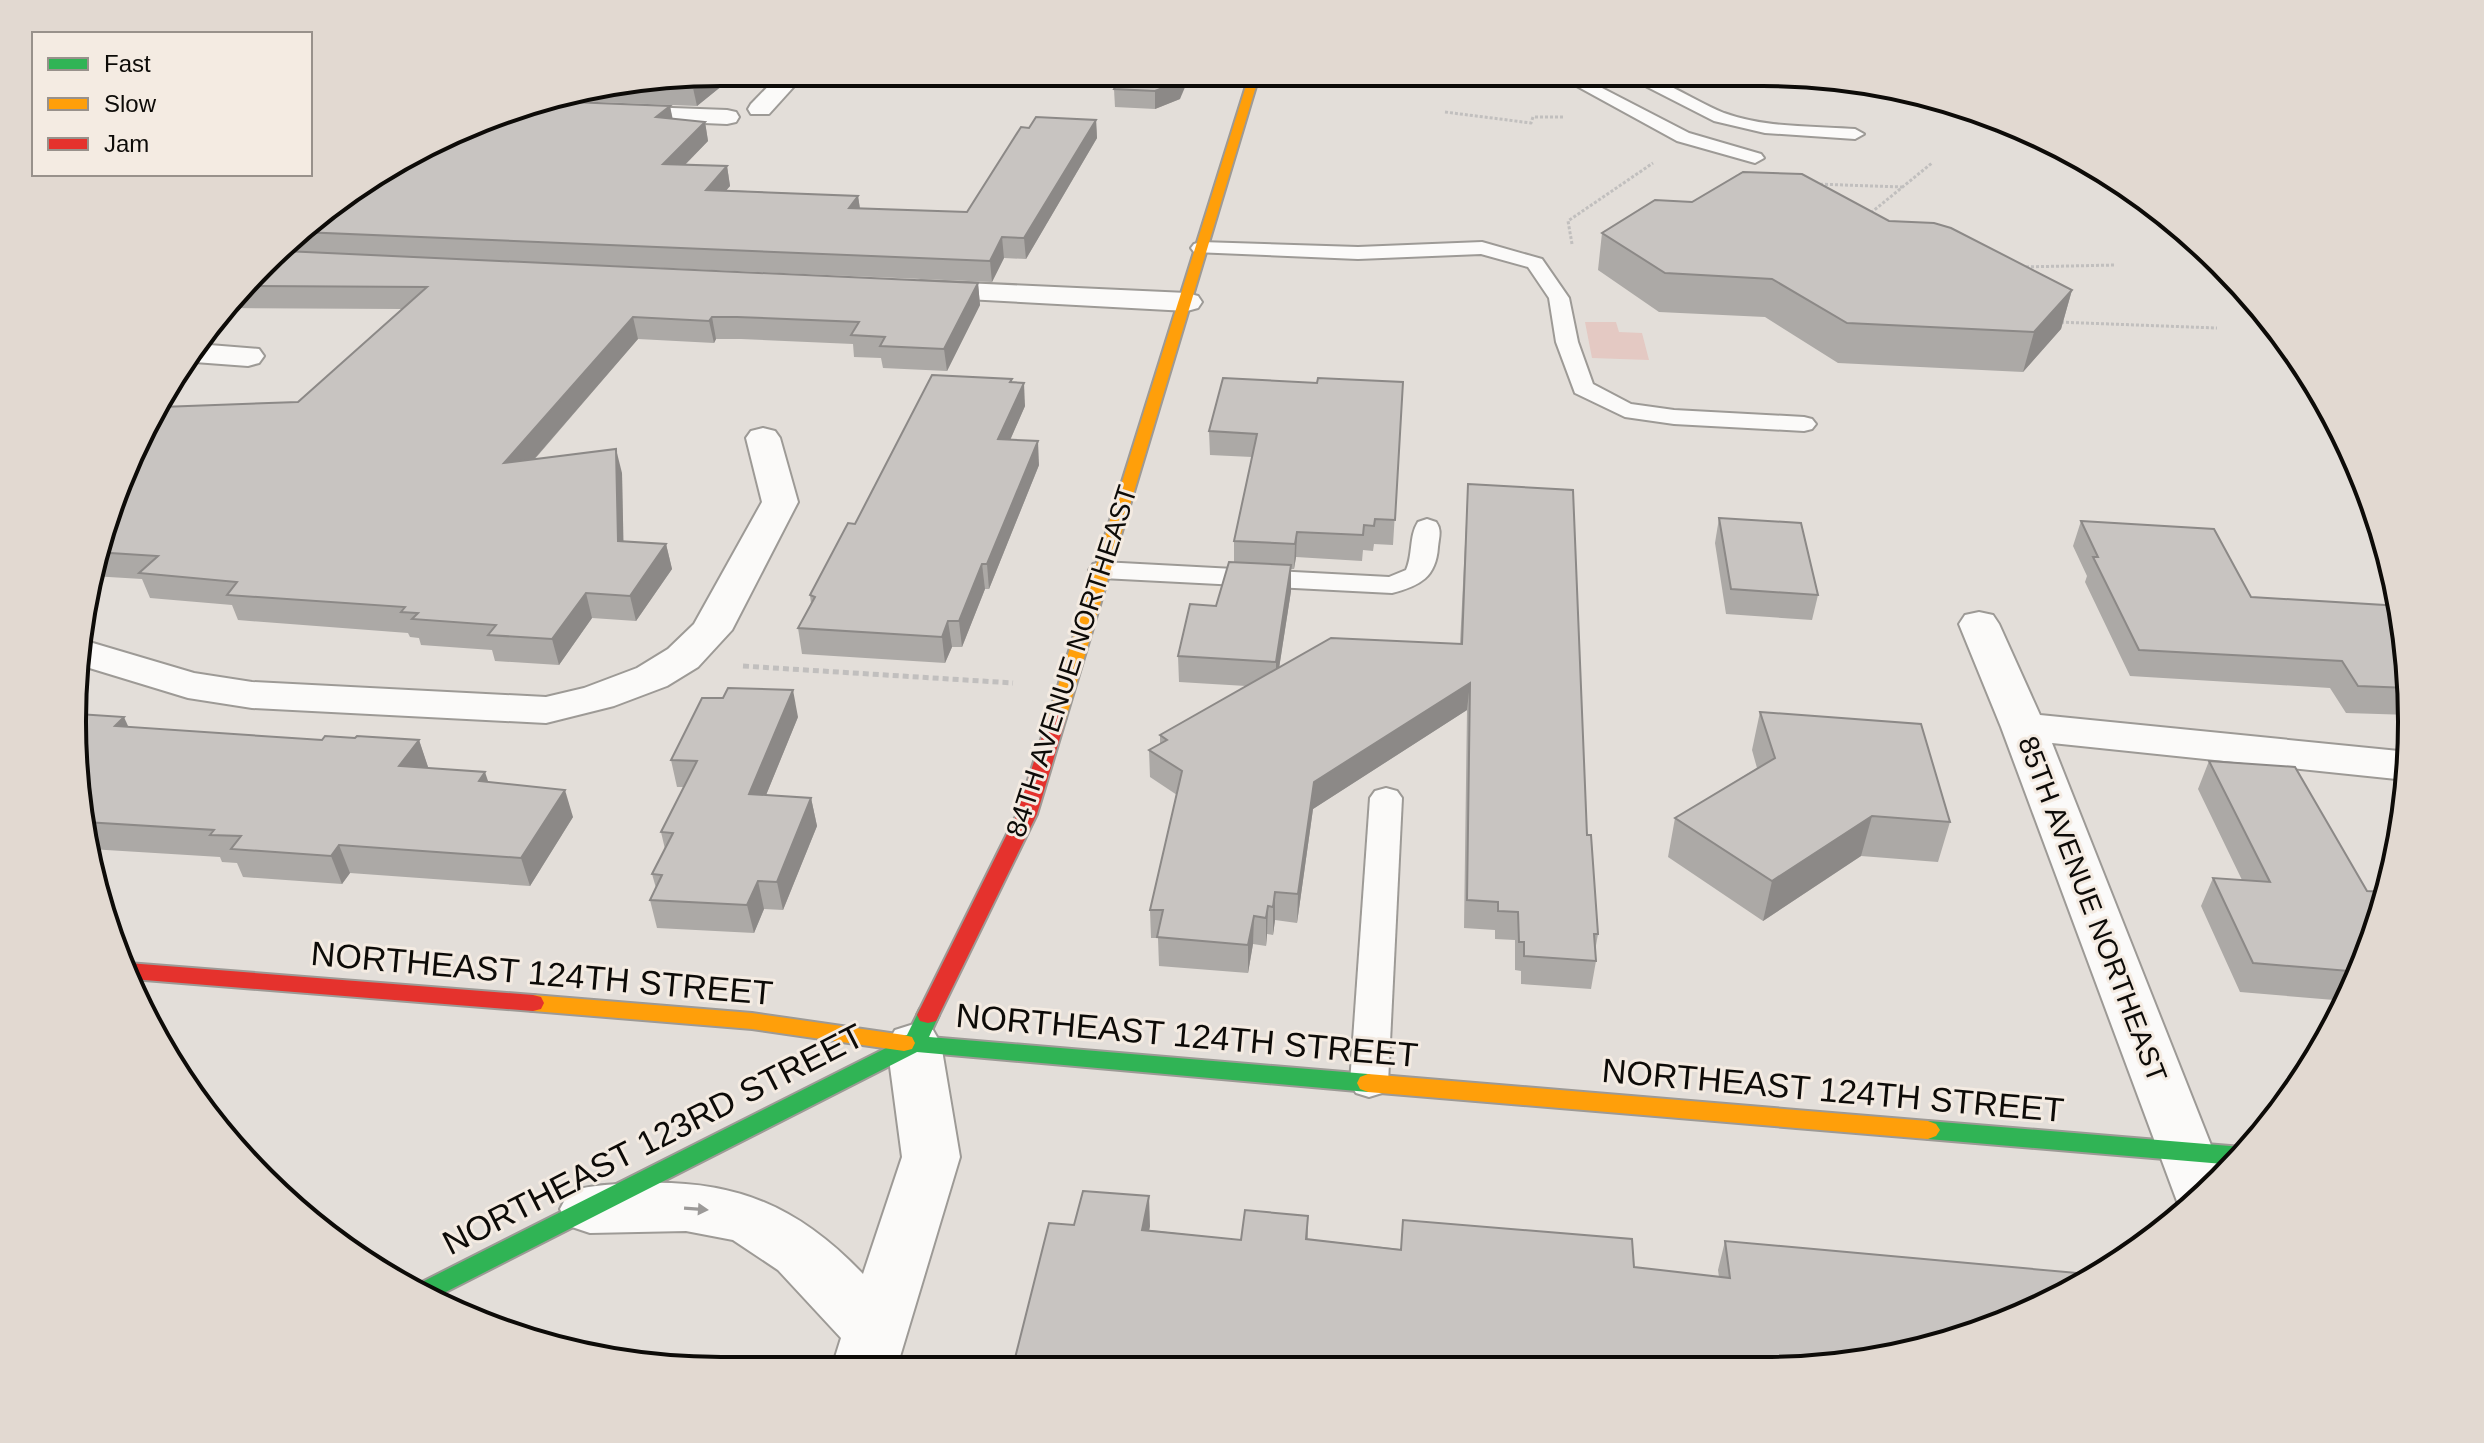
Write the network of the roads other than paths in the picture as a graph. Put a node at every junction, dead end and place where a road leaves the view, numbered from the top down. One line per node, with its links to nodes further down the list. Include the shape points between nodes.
1 (782, 86): 5 (street)
2 (1251, 86): 12 (street, 84TH AVENUE NORTHEAST)
3 (1586, 86): 11 (lane, via 1683,137)
4 (1655, 86): 9 (lane, via 1720,117 1765,128)
5 (760, 109)
6 (549, 110): 7 (street)
7 (653, 114): 8 (street); 10 (street)
8 (727, 117)
9 (1855, 134)
10 (631, 137)
11 (1755, 158)
12 (1201, 248): 14 (street, 84TH AVENUE NORTHEAST); 17 (lane, via 1358,253 1482,248 1535,263 1559,298 1583,388 1625,410)
13 (888, 289): 14 (street)
14 (1187, 302): 20 (street, 84TH AVENUE NORTHEAST)
15 (203, 354): 16 (street)
16 (248, 356)
17 (1804, 424)
18 (763, 438): 22 (street, via 780,502 711,630 683,658 652,677 599,697 546,710 252,695 188,685)
19 (1427, 527): 20 (lane, via 1417,575 1392,585)
20 (1102, 570): 27 (street, 84TH AVENUE NORTHEAST, via 1027,814)
21 (1979, 624): 23 (street, 85TH AVENUE NORTHEAST)
22 (89, 655)
23 (2023, 727): 24 (street); 30 (street, 85TH AVENUE NORTHEAST)
24 (2397, 765)
25 (1386, 798): 28 (lane)
26 (137, 972): 27 (street, NORTHEAST 124TH STREET, via 752,1021)
27 (914, 1044): 28 (street, NORTHEAST 124TH STREET); 31 (street, NORTHEAST 123RD STREET); 33 (street, via 931,1157)
28 (1369, 1083): 30 (street, NORTHEAST 124TH STREET)
29 (2217, 1165): 30 (street, NORTHEAST 124TH STREET)
30 (2194, 1174)
31 (590, 1209): 32 (street, NORTHEAST 123RD STREET); 33 (street, one-way to 33, via 702,1208 758,1222 813,1260)
32 (432, 1287)
33 (869, 1351)

